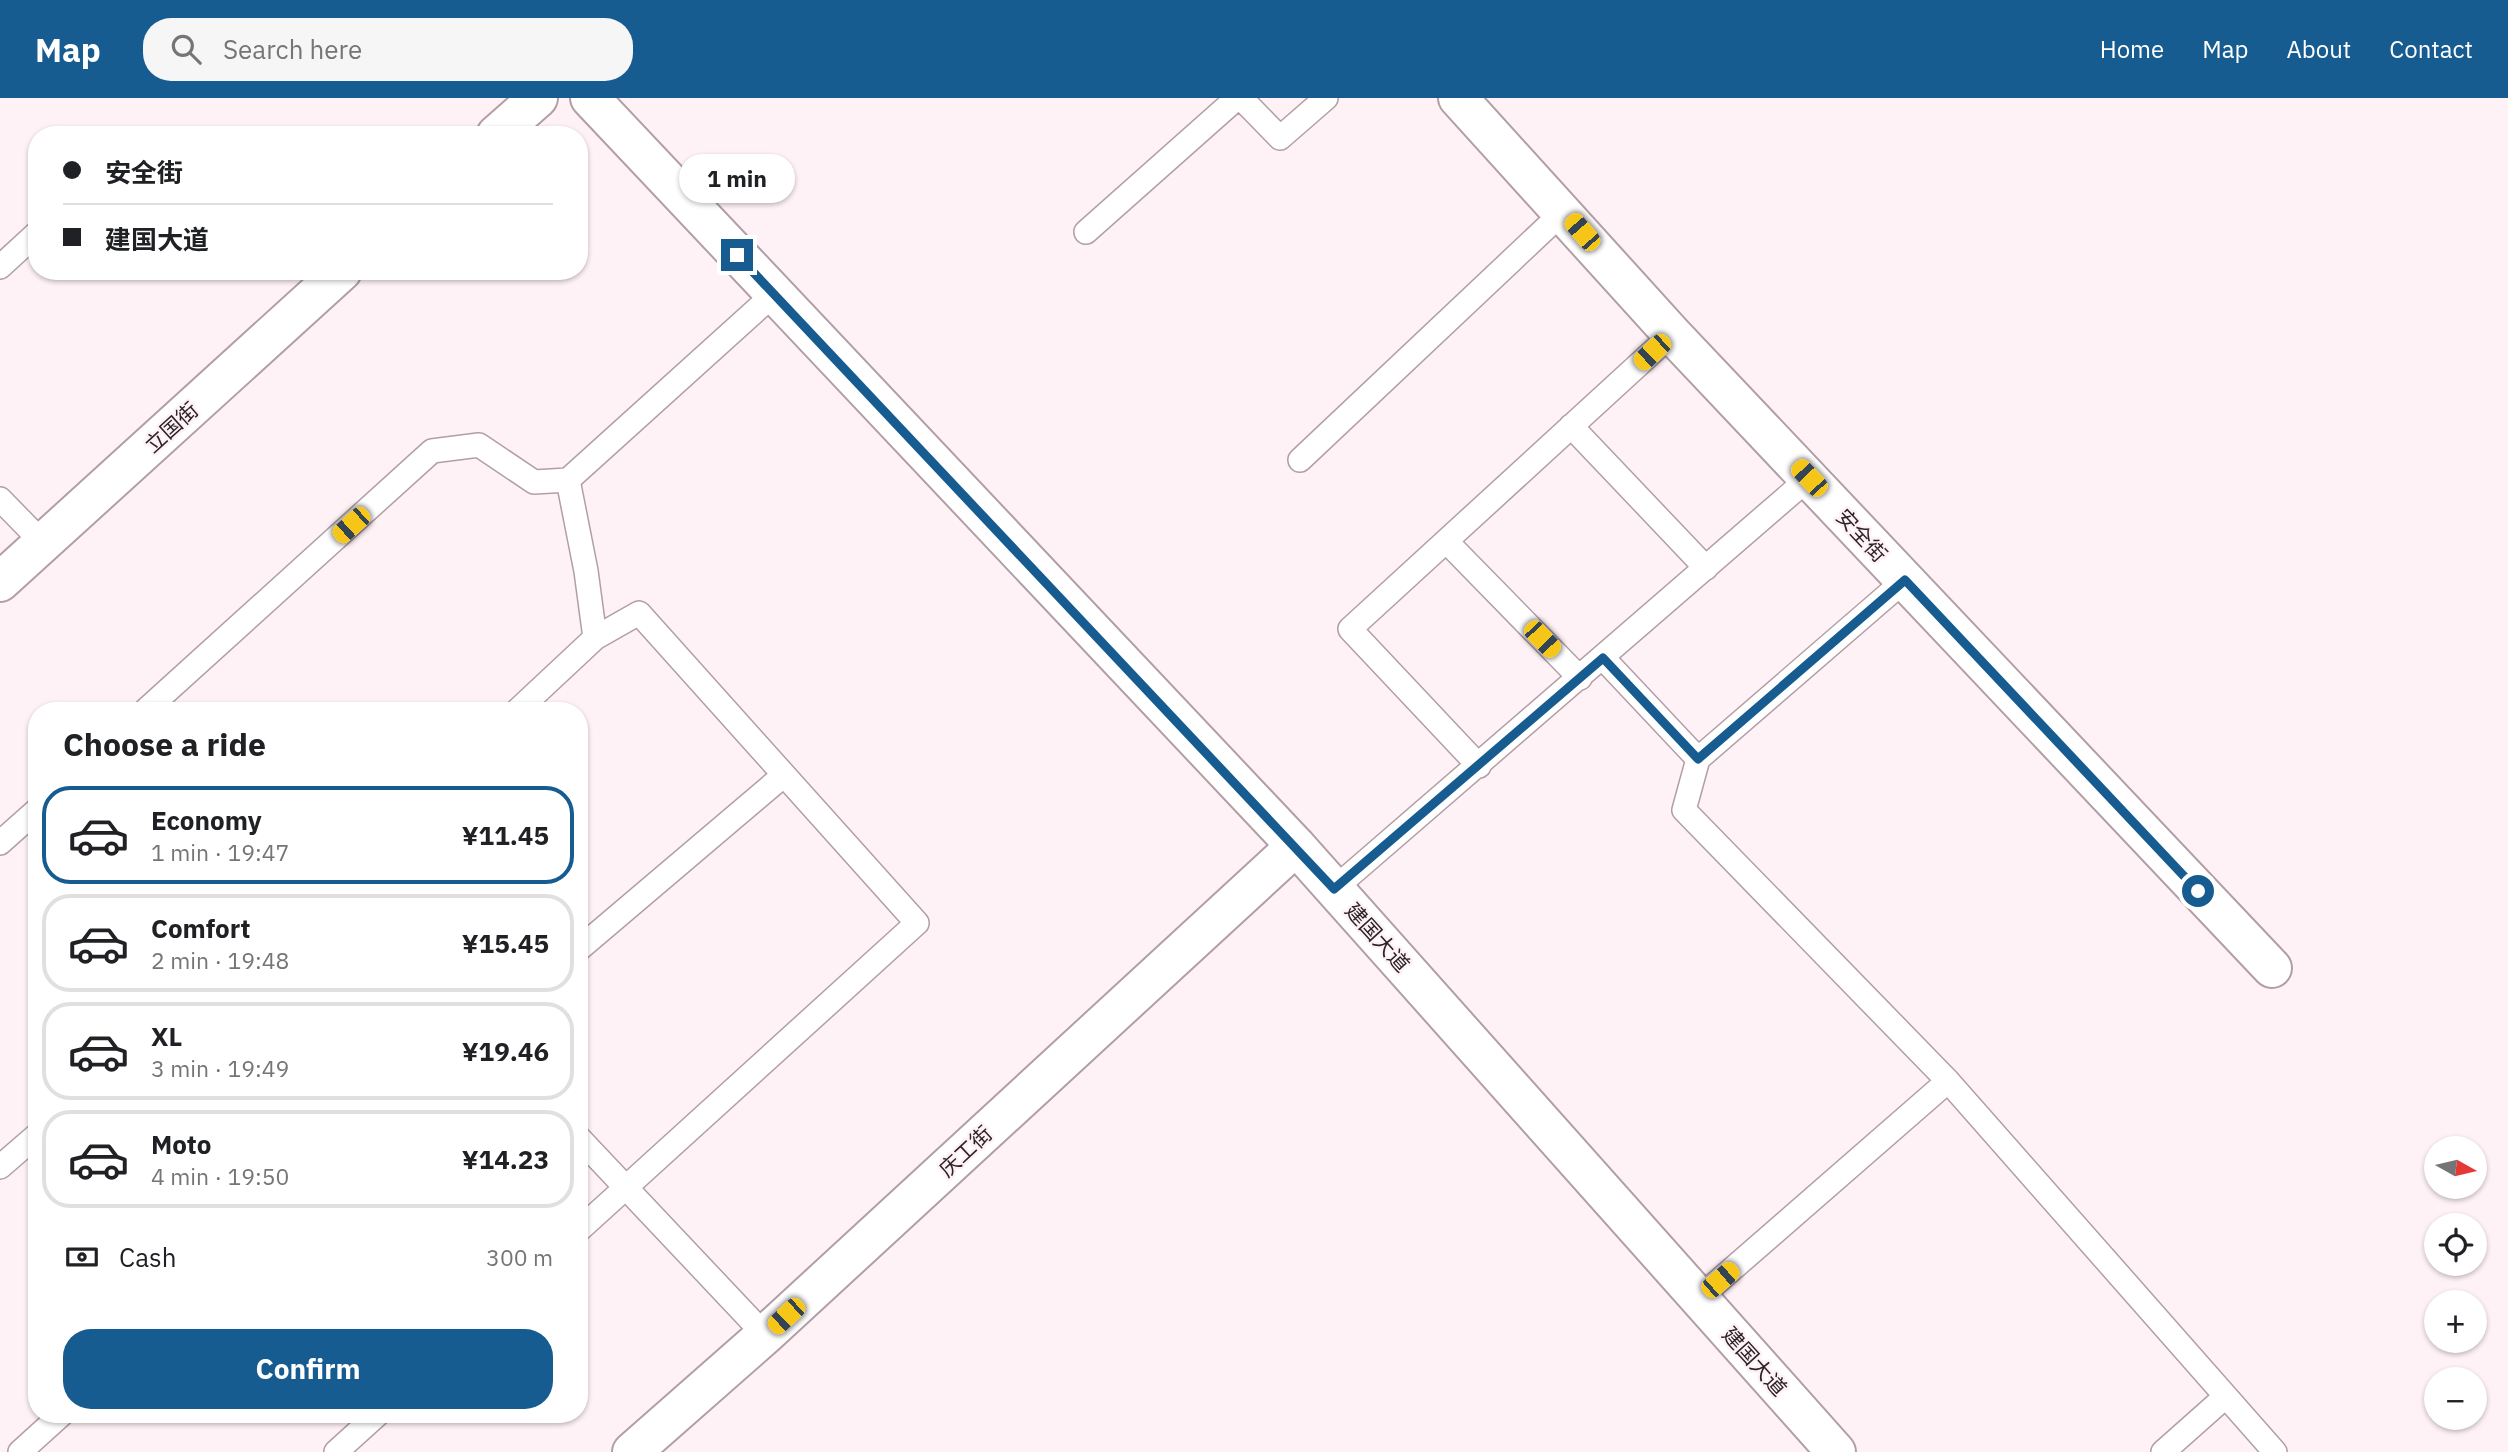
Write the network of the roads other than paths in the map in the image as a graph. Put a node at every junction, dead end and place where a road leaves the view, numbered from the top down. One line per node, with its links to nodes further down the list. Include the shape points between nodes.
1 (538, 98): 6 (street)
2 (590, 98): 12 (street, 建国大道)
3 (1239, 98): 4 (lane, via 1280,138); 8 (lane)
4 (1326, 98)
5 (1458, 98): 7 (street, 安全街)
6 (506, 126)
7 (1564, 211): 13 (street, 安全街); 15 (lane)
8 (1086, 232)
9 (28, 241): 10 (lane)
10 (0, 267)
11 (332, 280): 20 (street, 立国街)
12 (774, 295): 17 (lane); 34 (street, 建国大道)
13 (1672, 334): 14 (lane); 16 (street, 安全街)
14 (1571, 426): 19 (lane); 21 (lane)
15 (1300, 460)
16 (1809, 478): 21 (lane); 22 (street, 安全街)
17 (568, 480): 24 (lane); 27 (lane, via 534,482 479,445 432,451)
18 (0, 499): 20 (lane)
19 (1446, 541): 26 (lane); 30 (lane, via 1350,629)
20 (43, 543): 23 (street, 立国街)
21 (1706, 568): 25 (lane)
22 (1905, 580): 29 (lane); 37 (street, 安全街)
23 (0, 582)
24 (595, 638): 28 (lane); 31 (lane, via 639,613)
25 (1603, 658): 26 (lane); 29 (lane)
26 (1580, 678): 30 (lane)
27 (155, 702)
28 (527, 702)
29 (1698, 759): 38 (lane, via 1684,810)
30 (1479, 766): 35 (lane)
31 (784, 775): 36 (lane); 42 (lane, via 917,923)
32 (28, 818): 33 (lane)
33 (0, 843)
34 (1296, 846): 35 (street, 建国大道); 45 (street, 庆工街)
35 (1334, 889): 44 (street, 建国大道)
36 (588, 941)
37 (2272, 968)
38 (1948, 1081): 44 (lane); 46 (lane)
39 (28, 1143): 41 (lane)
40 (588, 1147): 42 (lane)
41 (0, 1167)
42 (627, 1186): 43 (lane); 45 (lane)
43 (588, 1222)
44 (1699, 1298): 52 (street, 建国大道)
45 (765, 1335): 51 (street, 庆工街)
46 (2225, 1397): 53 (lane); 54 (lane)
47 (52, 1423): 49 (lane)
48 (368, 1423): 50 (lane)
49 (20, 1452)
50 (336, 1452)
51 (632, 1452)
52 (1836, 1452)
53 (2163, 1452)
54 (2275, 1452)

